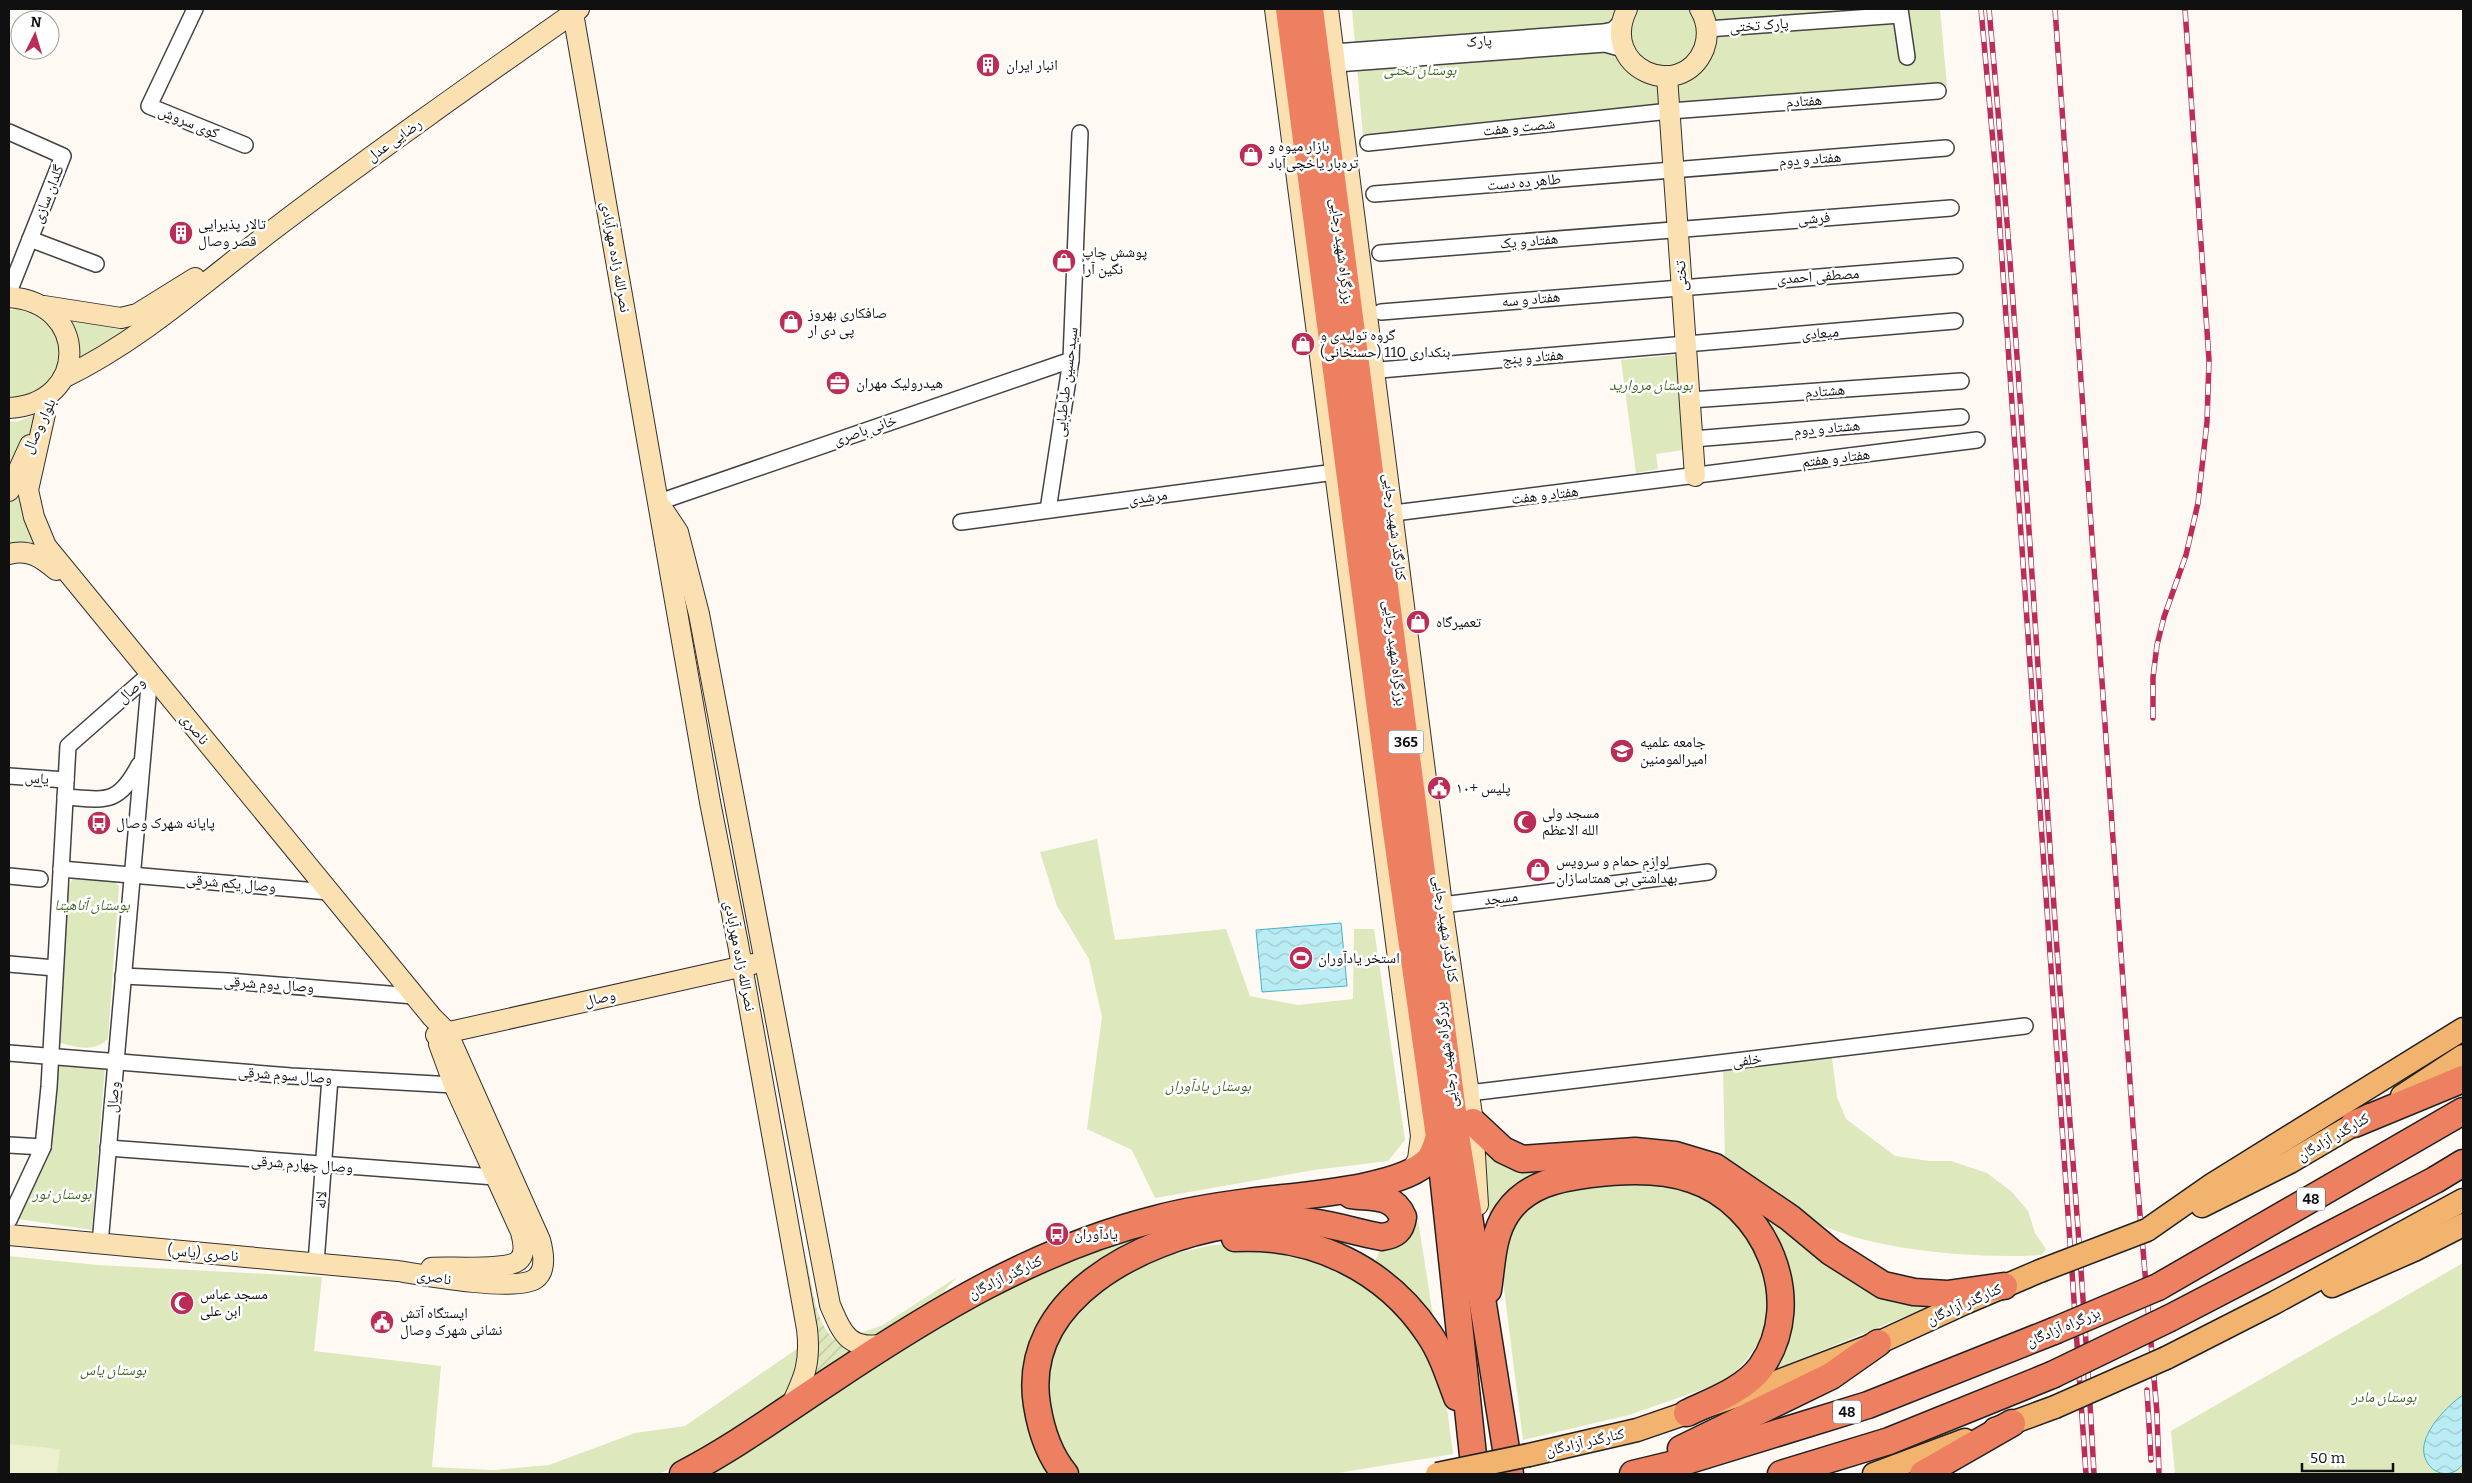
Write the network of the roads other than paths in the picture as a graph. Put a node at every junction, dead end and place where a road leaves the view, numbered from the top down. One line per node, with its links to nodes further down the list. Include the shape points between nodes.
1 (195, 9): 21 (street, کوی سروش, via 149,106)
2 (1275, 9): 47 (street)
3 (1289, 9): 61 (highway, بزرگراه شهید رجایی / 365)
4 (1310, 9): 68 (highway, بزرگراه شهید رجایی / 365)
5 (1328, 9): 13 (street, کنارگذر شهید رجایی)
6 (1700, 9): 10 (street)
7 (576, 11): 31 (street, رضایی عدل, via 359,165); 50 (street, نصرالله زاده مهرآبادی)
8 (1900, 12): 10 (street, پارک تختی); 14 (street)
9 (1624, 15): 11 (street, پارک, via 1613,30); 12 (street, via 1620,36)
10 (1707, 30): 15 (street, via 1701,55 1692,66)
11 (1552, 42): 12 (street, پارک, via 1605,44); 13 (street, پارک)
12 (1623, 49): 15 (street, via 1640,70)
13 (1338, 57): 52 (street, کنارگذر شهید رجایی)
14 (1906, 57)
15 (1667, 76): 17 (street, تختی)
16 (1938, 91): 17 (street, هفتادم)
17 (1670, 111): 20 (street, شصت و هفت); 23 (street, تختی)
18 (9, 132): 27 (street, گلدان سازی, via 63,156)
19 (1080, 133): 37 (street, سیدحسین طباطبایی)
20 (1368, 143)
21 (245, 145)
22 (1946, 148): 23 (street, هفتاد و دوم)
23 (1674, 169): 24 (street, طاهر ده دست); 26 (street, تختی)
24 (1374, 194)
25 (1951, 208): 26 (street, فرشی)
26 (1678, 228): 28 (street, هفتاد و یک); 32 (street, تختی)
27 (30, 239): 29 (street); 33 (street, گلدان سازی)
28 (1380, 253)
29 (96, 264)
30 (1954, 266): 32 (street, مصطفی احمدی)
31 (212, 276): 33 (street, via 194,278 137,314 121,318); 40 (street, رضایی عدل, via 163,317)
32 (1682, 286): 34 (street, هفتاد و سه); 36 (street, تختی)
33 (20, 295): 40 (street, بلوار وصال, via 58,319 67,336 66,373)
34 (1381, 312)
35 (1955, 321): 36 (street, میعادی)
36 (1686, 344): 38 (street, هفتاد و پنج); 41 (street, تختی)
37 (1071, 360): 50 (street, خانی باصری); 51 (street, سیدحسین طباطبایی)
38 (1380, 370)
39 (1960, 382): 41 (street, هشتادم)
40 (59, 384): 42 (street, رضایی عدل, via 42,401 26,408); 43 (street, بلوار وصال)
41 (1690, 400): 45 (street, تختی)
42 (9, 408)
43 (46, 414): 49 (street, بلوار وصال); 55 (street, ناصری, via 28,490 34,517 46,546)
44 (1961, 417): 45 (street, هشتاد و دوم)
45 (1693, 439): 48 (street, تختی)
46 (1977, 440): 48 (street, هفتاد و هفتم)
47 (1335, 472): 51 (street, مرشدی); 61 (street)
48 (1695, 476): 52 (street, هفتاد و هفت)
49 (9, 491)
50 (659, 502): 69 (street, نصرالله زاده مهرآبادی, via 678,532 699,614); 71 (street, نصرالله زاده مهرآبادی, via 710,802)
51 (1048, 510): 53 (street, مرشدی)
52 (1394, 513): 68 (street, کنارگذر شهید رجایی)
53 (960, 522)
54 (9, 554): 55 (street, via 22,551 34,554)
55 (83, 591): 56 (street, ناصری)
56 (150, 674): 57 (street, وصال); 59 (street, وصال, via 68,746); 67 (street, ناصری)
57 (142, 760): 60 (street, via 130,783 116,795 100,800); 64 (street, وصال)
58 (9, 776): 59 (street, یاس)
59 (66, 780): 60 (street, وصال)
60 (65, 797): 62 (street, وصال)
61 (1386, 825): 89 (highway, بزرگراه شهید رجایی / 365); 95 (street, via 1421,1136 1418,1159)
62 (61, 869): 64 (street, وصال یکم شرقی); 72 (street, وصال)
63 (1708, 872): 68 (street, مسجد)
64 (132, 874): 67 (street, وصال یکم شرقی); 73 (street, وصال)
65 (9, 876): 66 (street)
66 (40, 879)
67 (329, 892): 74 (street, ناصری)
68 (1435, 906): 85 (street, کنارگذر شهید رجایی); 108 (highway, بزرگراه شهید رجایی / 365, via 1456,1135)
69 (766, 961): 71 (street, وصال); 110 (street, نصرالله زاده مهرآبادی, via 830,1305 843,1334 858,1344)
70 (9, 964): 72 (street)
71 (742, 966): 76 (street, وصال); 112 (street, نصرالله زاده مهرآبادی, via 810,1353 804,1377)
72 (55, 968): 79 (street, وصال)
73 (124, 976): 74 (street, وصال دوم شرقی); 81 (street, وصال)
74 (414, 996): 76 (street, ناصری)
75 (2025, 1026): 85 (street, خلفی)
76 (438, 1028): 84 (street, ناصری); 106 (street, ناصری, via 540,1240 543,1253 541,1271 535,1279 522,1283 459,1281)
77 (2463, 1029): 101 (main road, via 2213,1184)
78 (9, 1052): 79 (street, وصال سوم شرقی)
79 (50, 1055): 81 (street, وصال سوم شرقی); 91 (street, وصال)
80 (2463, 1056): 88 (main road, کنارگذر آزادگان)
81 (116, 1061): 82 (street, وصال سوم شرقی); 92 (street, وصال)
82 (330, 1078): 84 (street, وصال سوم شرقی); 94 (street, لاله)
83 (2463, 1079): 88 (highway)
84 (454, 1085): 96 (street, ناصری)
85 (1469, 1093): 87 (street, کنارگذر شهید رجایی)
86 (2463, 1111): 122 (highway, بزرگراه آزادگان / 48, bridge, via 2158,1287 1868,1405 1683,1462)
87 (1473, 1122): 107 (highway, via 1503,1150 1522,1158 1616,1151 1654,1152 1694,1159 1715,1167 1790,1218 1831,1252 1883,1285 1914,1292 1947,1294); 108 (street, کنارگذر شهید رجایی)
88 (2354, 1124): 101 (main road, کنارگذر آزادگان, via 2290,1162 2189,1213)
89 (1439, 1137): 95 (highway, کنارگذر آزادگان, via 1429,1160); 115 (highway, بزرگراه شهید رجایی / 365)
90 (9, 1145): 91 (street)
91 (43, 1147): 99 (street, وصال)
92 (108, 1148): 94 (street, وصال چهارم شرقی); 103 (street, وصال)
93 (2463, 1162): 123 (highway, bridge, via 2435,1180 2170,1318 2052,1375 1888,1441)
94 (324, 1166): 96 (street, وصال چهارم شرقی); 105 (street, لاله)
95 (1411, 1172): 97 (highway, کنارگذر آزادگان, via 1393,1180)
96 (495, 1177): 106 (street, ناصری, via 521,1232 522,1258 514,1265 501,1267 449,1266)
97 (1326, 1192): 104 (highway, via 1386,1199 1398,1205 1403,1217 1400,1230 1392,1236 1382,1237 1313,1222 1258,1221 1196,1232); 110 (highway, کنارگذر آزادگان, via 1246,1202 1156,1219 1080,1242 1020,1267 948,1305)
98 (2463, 1200): 109 (main road)
99 (9, 1220)
100 (2463, 1225): 109 (main road, via 2318,1293)
101 (2147, 1230): 107 (main road, کنارگذر آزادگان, bridge)
102 (9, 1235): 103 (street, ناصری (یاس))
103 (100, 1244): 105 (street, ناصری (یاس))
104 (1138, 1254): 115 (highway, via 1215,1240 1266,1238 1324,1250 1365,1269 1400,1297 1430,1335); 117 (highway, via 1077,1293 1055,1319 1039,1356 1035,1393 1038,1414 1051,1454)
105 (316, 1263): 106 (street, ناصری (یاس))
106 (398, 1271)
107 (2004, 1286): 111 (main road, کنارگذر آزادگان)
108 (1484, 1315): 113 (highway, via 1500,1228 1514,1204 1533,1189 1546,1182 1577,1175 1613,1171 1675,1174 1705,1184 1733,1202 1762,1236 1779,1276 1779,1321 1760,1368 1734,1390); 120 (highway, بزرگراه شهید رجایی / 365)
109 (2238, 1321): 114 (main road, bridge, via 2166,1358)
110 (890, 1343): 112 (highway, کنارگذر آزادگان)
111 (1878, 1343): 113 (main road, کنارگذر آزادگان); 121 (highway, via 1831,1376)
112 (790, 1408): 116 (highway, کنارگذر آزادگان, via 724,1453)
113 (1687, 1413): 118 (main road, کنارگذر آزادگان, bridge, via 1636,1430)
114 (2012, 1423): 124 (main road); 125 (highway)
115 (1471, 1436): 119 (highway, بزرگراه شهید رجایی / 365)
116 (682, 1474)
117 (1065, 1474)
118 (1435, 1474)
119 (1475, 1474)
120 (1510, 1474)
121 (1627, 1474)
122 (1633, 1474)
123 (1781, 1474)
124 (1874, 1474)
125 (1923, 1474)

